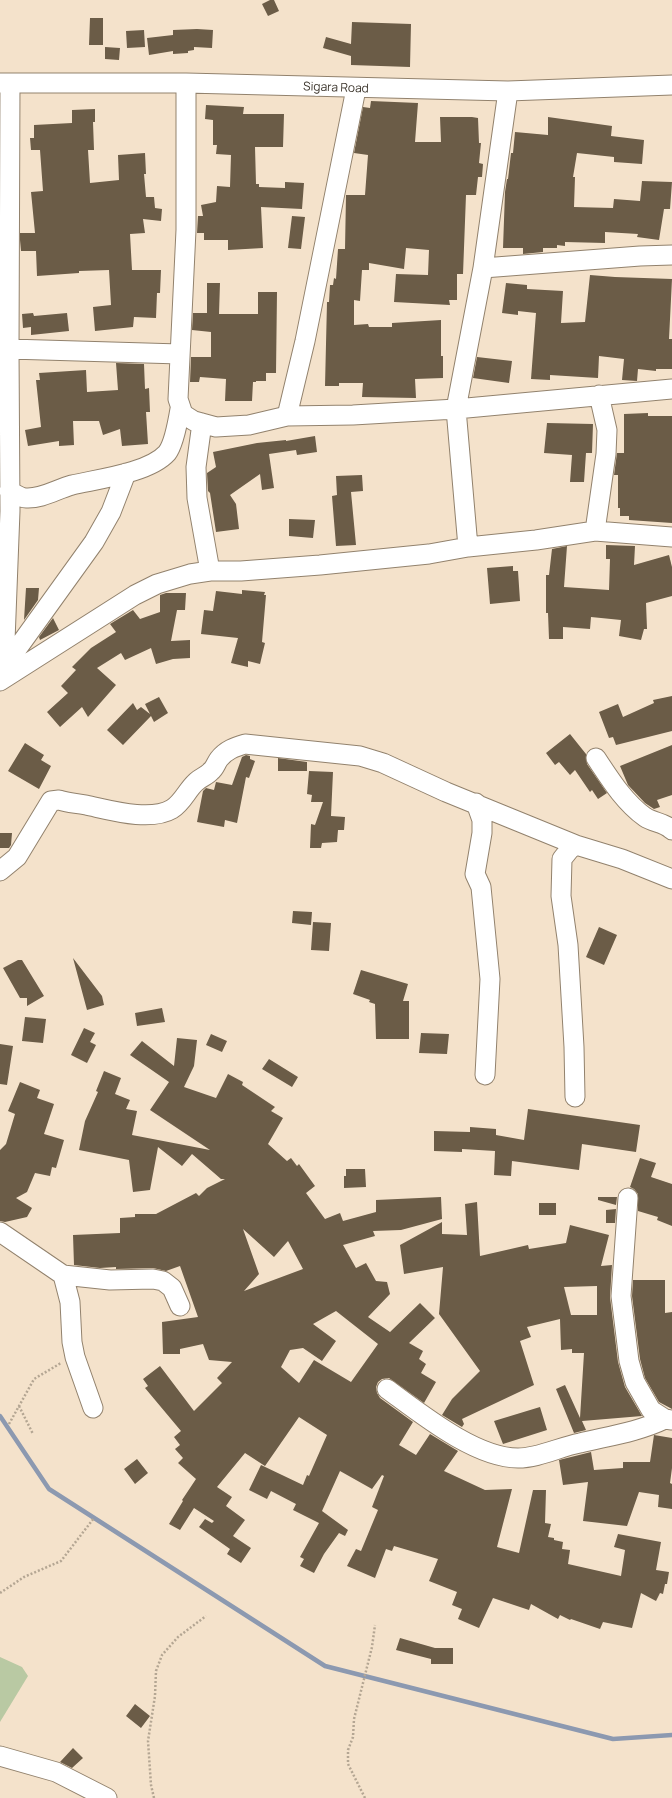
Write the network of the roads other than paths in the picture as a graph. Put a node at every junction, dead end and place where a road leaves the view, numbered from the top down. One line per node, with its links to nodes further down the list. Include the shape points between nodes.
1 (186, 83): 2 (street, Sigara Road); 4 (street, Sigara Road); 9 (street, via 186,230)
2 (5, 84): 8 (street)
3 (672, 85): 5 (street, Sigara Road)
4 (356, 89): 5 (street, Sigara Road); 14 (street, via 305,341)
5 (508, 91): 7 (street)
6 (672, 255): 7 (street)
7 (483, 268): 13 (street)
8 (9, 349): 9 (street); 17 (street)
9 (180, 354): 12 (street)
10 (672, 389): 11 (street)
11 (599, 395): 13 (street); 18 (street, via 607,430)
12 (180, 409): 15 (street, via 194,421); 16 (street, via 167,453 153,463)
13 (456, 409): 14 (street); 20 (street)
14 (287, 416): 15 (street, via 249,425 216,426)
15 (202, 423): 21 (street, via 196,467 197,498)
16 (126, 473): 17 (street, via 30,498 23,498); 22 (street, via 111,512 94,542)
17 (9, 490): 22 (street)
18 (595, 531): 19 (street); 20 (street)
19 (672, 537)
20 (468, 547): 21 (street, via 429,554 328,564)
21 (210, 571): 22 (street, via 157,584 135,595)
22 (4, 674)
23 (596, 758): 25 (street, via 623,797 646,818 664,823)
24 (476, 803): 26 (street); 27 (street, via 383,763 360,756 245,744 225,753 214,768 196,782 172,810 155,815 142,815 59,800 51,802 16,857); 29 (street, via 482,820 482,833 475,874 481,887 490,979)
25 (672, 830)
26 (576, 845): 28 (street, via 622,859); 30 (street, via 562,859 561,896 568,945)
27 (0, 871)
28 (672, 879)
29 (485, 1075)
30 (575, 1097)
31 (628, 1198): 37 (street, via 621,1296 629,1361 635,1382 651,1410)
32 (0, 1232): 33 (street)
33 (63, 1275): 34 (street, via 110,1280 163,1281 172,1288); 36 (street, via 70,1302 72,1342)
34 (180, 1306)
35 (387, 1389): 37 (street, via 444,1431 505,1457 531,1456 648,1427)
36 (93, 1408)
37 (668, 1419)
38 (0, 1756): 39 (street, via 56,1772)
39 (107, 1798)

